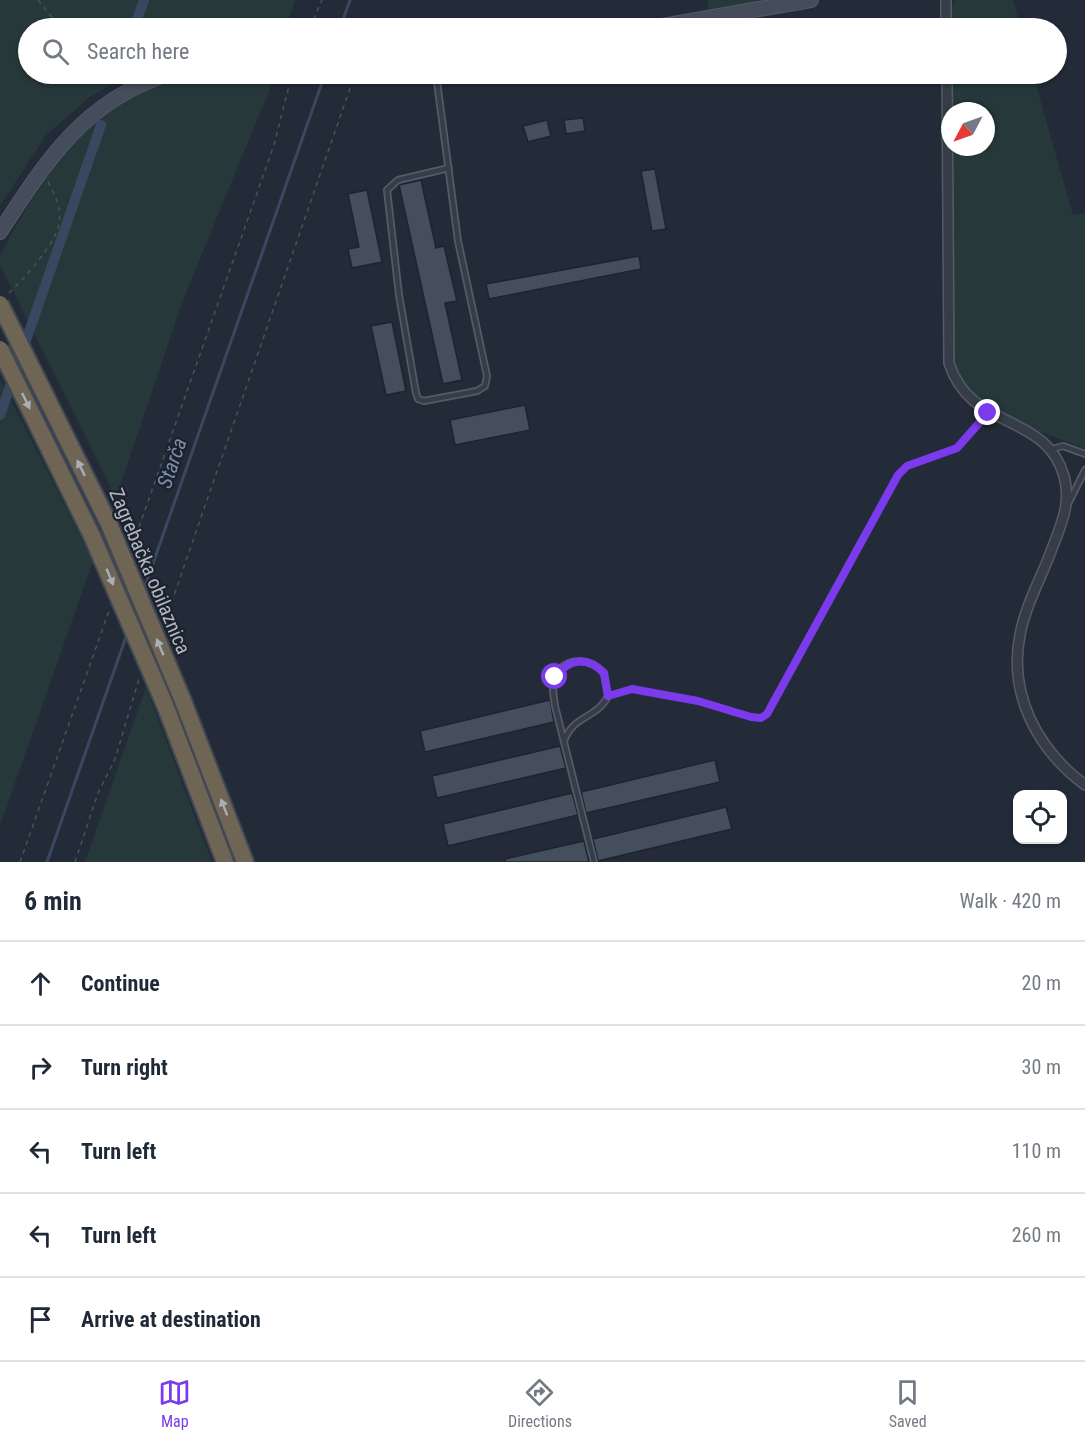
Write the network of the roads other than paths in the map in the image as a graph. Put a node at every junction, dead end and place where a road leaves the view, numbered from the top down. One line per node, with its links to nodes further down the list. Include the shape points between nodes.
1 (811, 0): 3 (main road)
2 (946, 0): 4 (street)
3 (708, 18)
4 (946, 18)
5 (141, 84): 9 (main road, via 101,107 68,136)
6 (437, 84): 8 (lane)
7 (947, 84): 12 (street, via 949,363 963,392 988,413 1036,435)
8 (449, 168): 8 (lane, via 459,240 487,375 485,386 477,391 424,401 416,393 387,190 398,180)
9 (0, 232)
10 (3, 300): 19 (highway, Zagrebačka obilaznica, one-way to 10, bridge, via 183,700 108,524)
11 (0, 349): 18 (highway, Zagrebačka obilaznica, one-way to 18, bridge, via 92,536 165,705)
12 (1052, 449): 13 (lane, via 1063,446); 15 (street, via 1063,474)
13 (1085, 454)
14 (1085, 470): 15 (lane)
15 (1068, 504): 17 (street, via 1025,617 1018,662 1026,711 1042,742)
16 (564, 741): 16 (lane, via 552,689 562,668 582,660 604,673 608,696 598,710 568,729); 20 (lane)
17 (1085, 785)
18 (225, 862)
19 (245, 862)
20 (594, 862)

